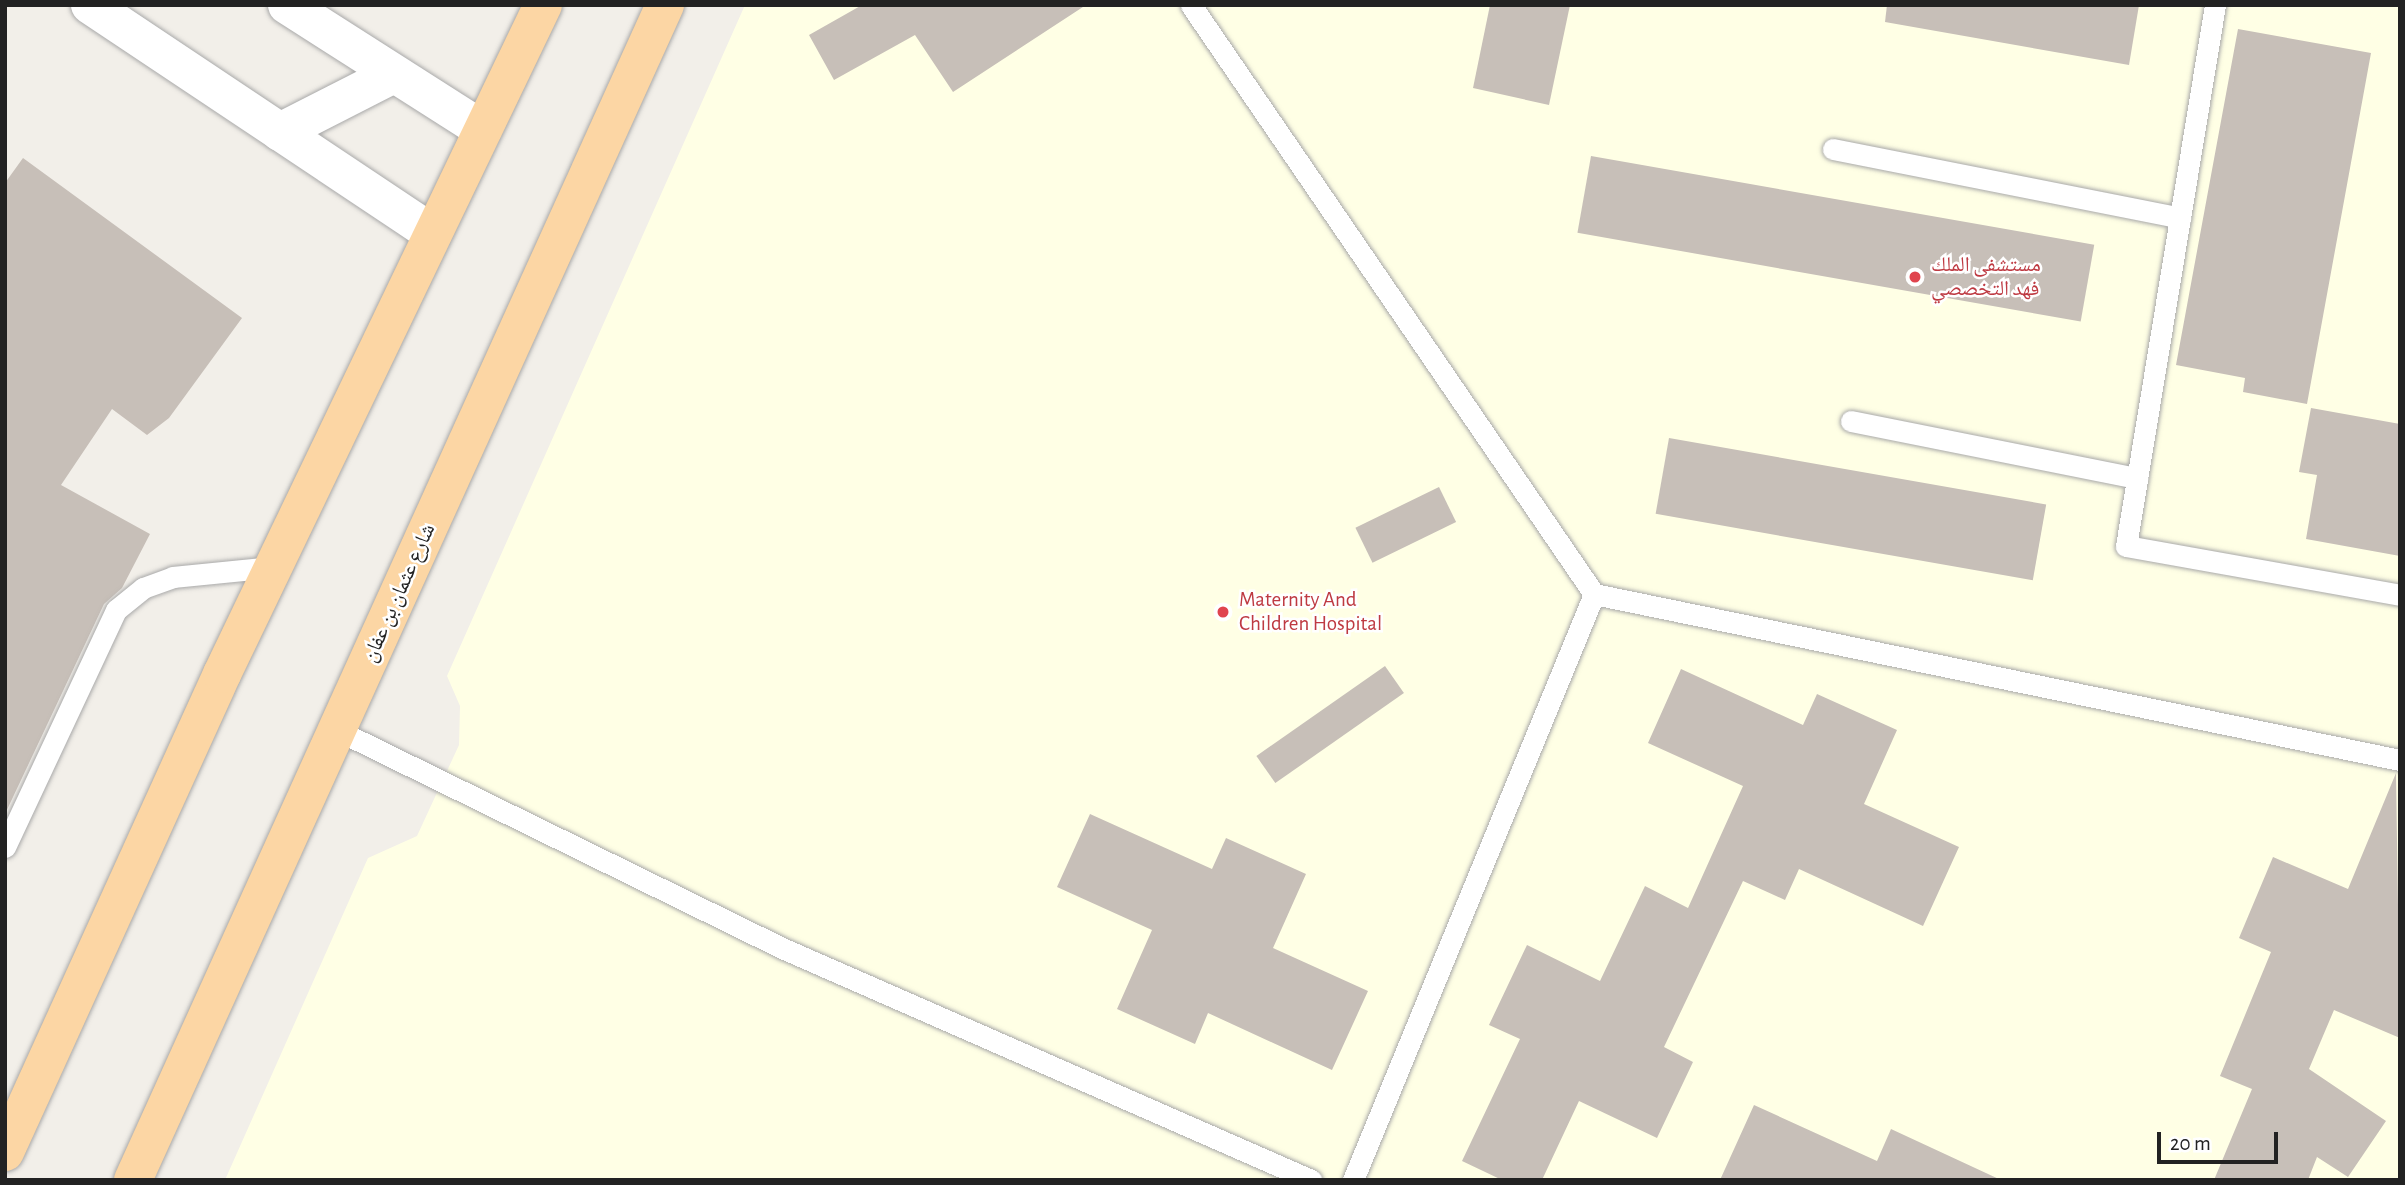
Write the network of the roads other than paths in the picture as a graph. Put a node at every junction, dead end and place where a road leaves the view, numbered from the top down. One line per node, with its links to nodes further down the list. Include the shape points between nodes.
1 (90, 5): 9 (street)
2 (287, 5): 7 (street)
3 (543, 5): 8 (main road)
4 (665, 5): 18 (main road, شارع عثمان بن عفان)
5 (1191, 5): 16 (lane)
6 (2215, 5): 11 (lane)
7 (394, 74): 8 (street); 9 (street)
8 (483, 130): 12 (main road)
9 (280, 132): 12 (street)
10 (1833, 149): 11 (lane)
11 (2180, 218): 14 (lane)
12 (433, 234): 15 (main road)
13 (1851, 421): 14 (lane)
14 (2137, 478): 17 (lane, via 2126,546)
15 (274, 567): 20 (lane, via 173,578 143,588 116,610); 21 (main road)
16 (1594, 594): 19 (lane); 24 (lane)
17 (2400, 595)
18 (337, 730): 22 (main road, شارع عثمان بن عفان); 23 (lane, via 782,948)
19 (2400, 760)
20 (5, 847)
21 (5, 1152)
22 (133, 1180)
23 (1311, 1180)
24 (1353, 1180)

